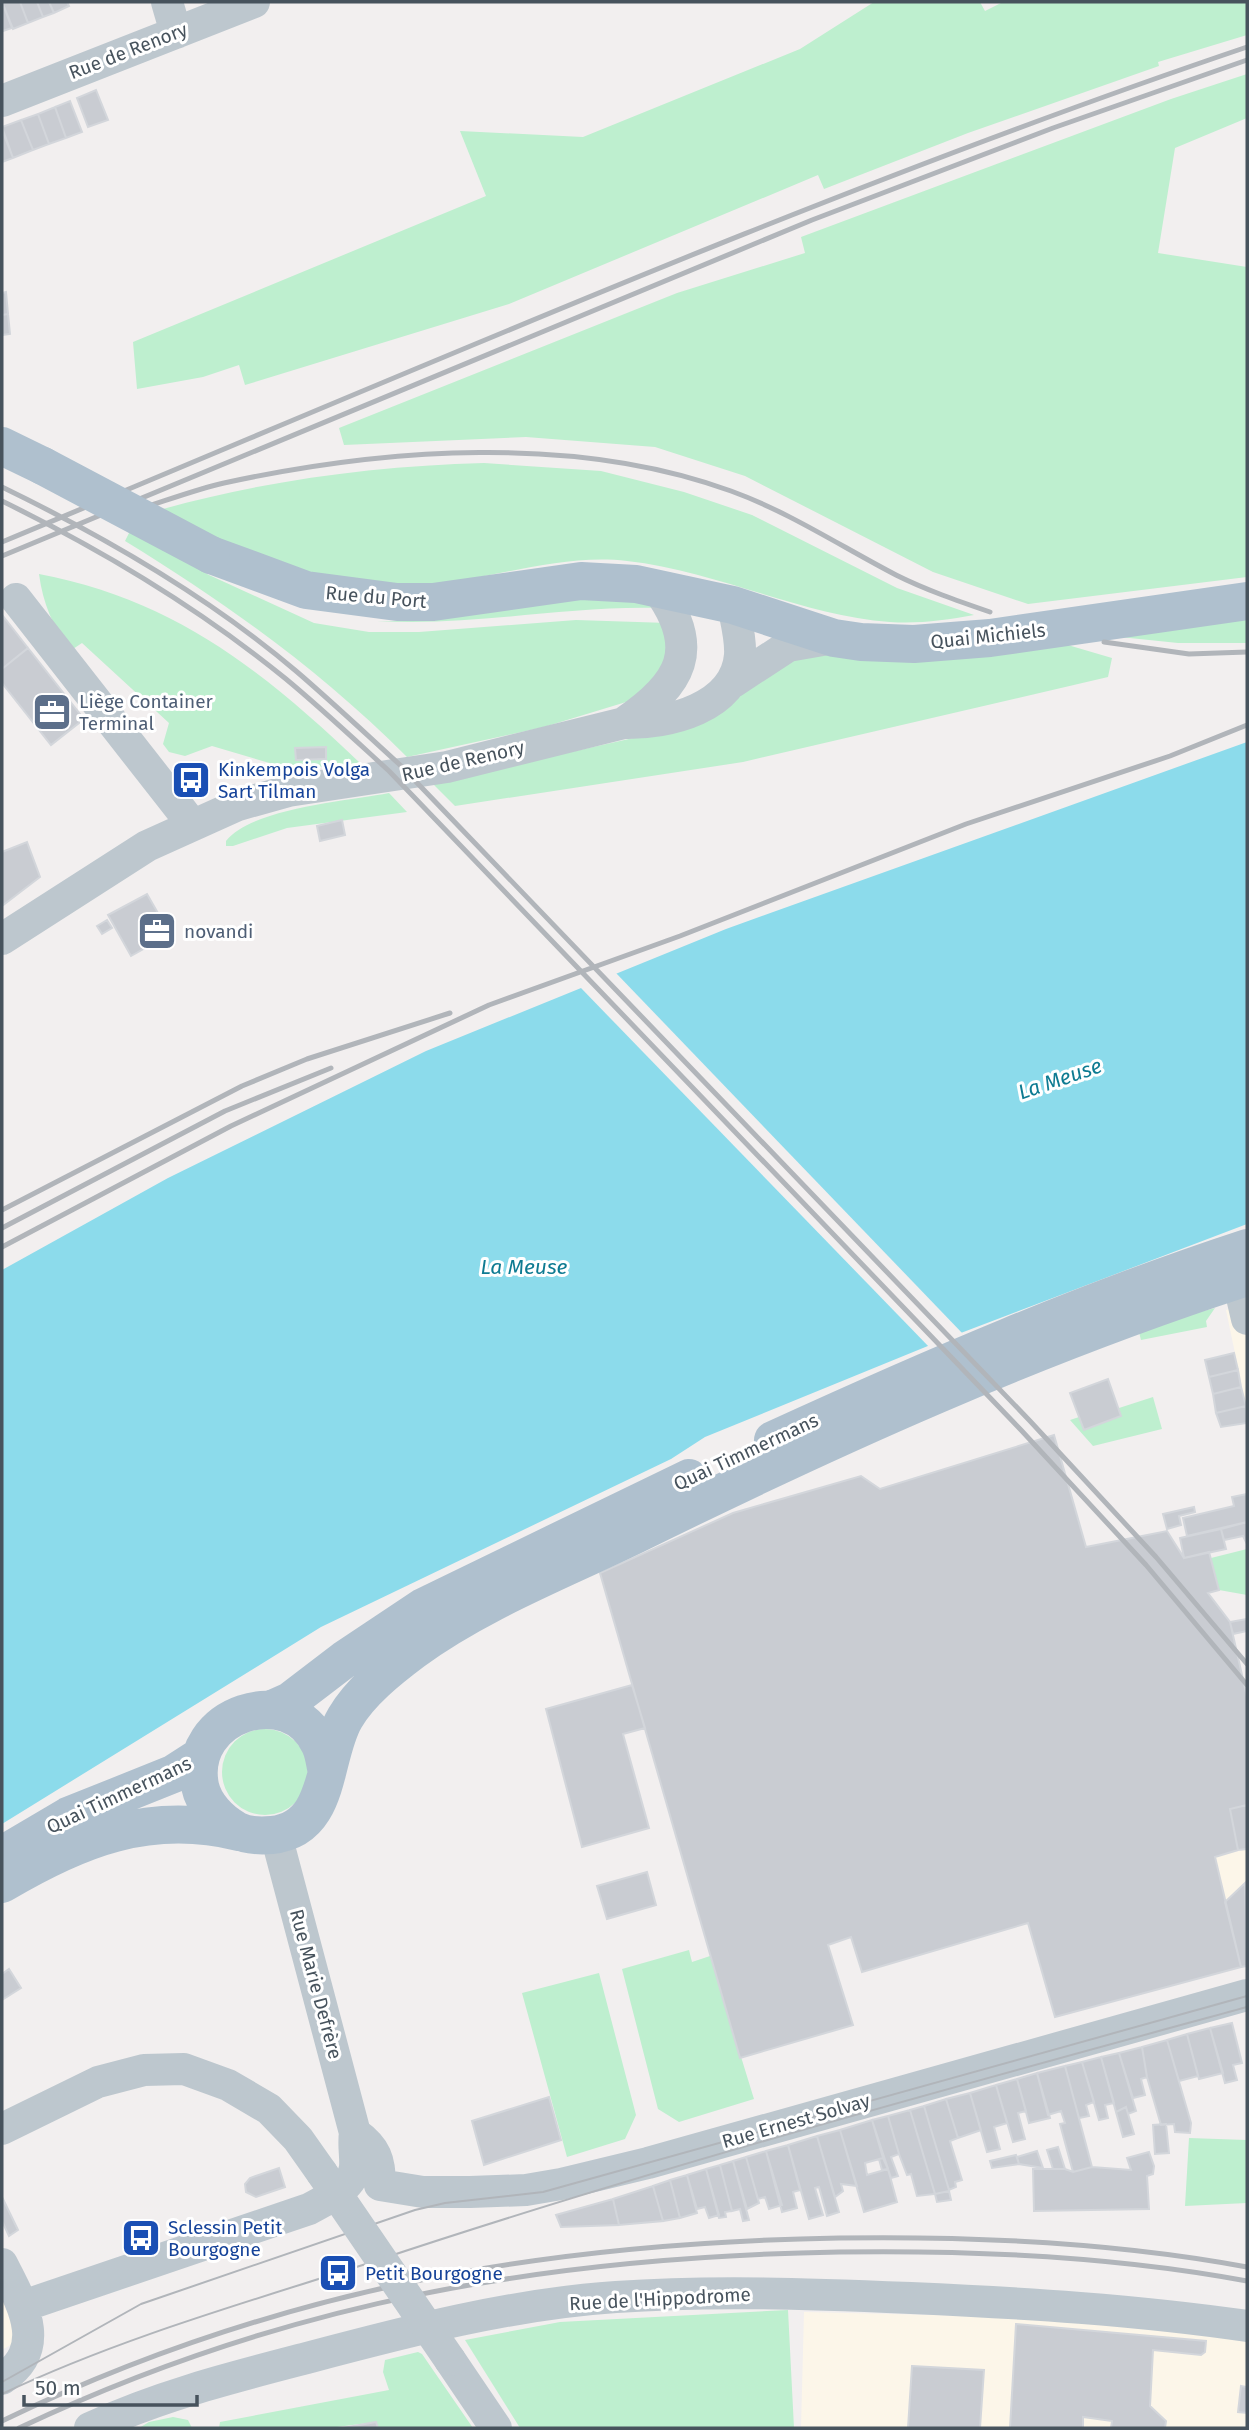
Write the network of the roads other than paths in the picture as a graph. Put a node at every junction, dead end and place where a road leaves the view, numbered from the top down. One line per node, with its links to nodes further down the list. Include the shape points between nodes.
1 (167, 2): 3 (street)
2 (254, 2): 3 (street, Rue de Renory)
3 (176, 33): 4 (street, Rue de Renory)
4 (2, 101)
5 (2, 446): 6 (main road, Rue du Port, bridge, via 211,555 306,590 433,602 581,581)
6 (657, 588): 9 (main road, Rue du Port); 11 (street, Rue de Renory, via 677,621)
7 (16, 599): 14 (street)
8 (1247, 601): 10 (main road, Quai Michiels, via 954,641 891,643)
9 (725, 604): 10 (main road, Quai Michiels); 11 (street, Rue de Renory, via 693,616); 12 (street, via 740,654)
10 (834, 638): 12 (street, Rue de Renory, via 788,646)
11 (680, 640): 13 (street, Rue de Renory, via 679,665 666,691)
12 (733, 682): 13 (street, Rue de Renory, via 705,706 646,724)
13 (624, 723): 14 (street, Rue de Renory, via 447,766 288,791)
14 (192, 824): 15 (street, Rue de Renory, via 108,868)
15 (2, 939)
16 (1244, 1268): 17 (street); 18 (main road, Quai Timmermans, via 1131,1289 933,1367 423,1607 290,1702); 20 (main road, Quai Timmermans, via 950,1389 712,1497 444,1628 370,1688 345,1718)
17 (1247, 1319)
18 (272, 1709): 19 (main road, via 241,1712 224,1723 215,1729); 20 (main road, via 300,1720 320,1744)
19 (201, 1756): 21 (main road, via 200,1787 214,1814); 22 (main road, Quai Timmermans, via 173,1774 68,1816)
20 (327, 1773): 21 (main road, via 319,1803 298,1826)
21 (258, 1834): 23 (main road, Quai Timmermans, via 192,1824 102,1836 71,1846); 26 (street, Rue Marie Defrère)
22 (2, 1855)
23 (2, 1884)
24 (1247, 1995): 26 (street, Rue Ernest Solvay, via 574,2181 502,2192 423,2192)
25 (2, 2129): 32 (street, bridge, via 98,2082 144,2070 184,2069 228,2085 269,2109 298,2139)
26 (365, 2158): 28 (street, via 366,2203 337,2220 313,2225 275,2220)
27 (2, 2264): 28 (street)
28 (23, 2306): 30 (street, via 29,2320 24,2351)
29 (1247, 2326): 31 (street, Rue de l'Hippodrome, via 1031,2303 732,2294 615,2297 531,2308 358,2344 188,2389)
30 (2, 2379)
31 (93, 2428)
32 (496, 2428)

